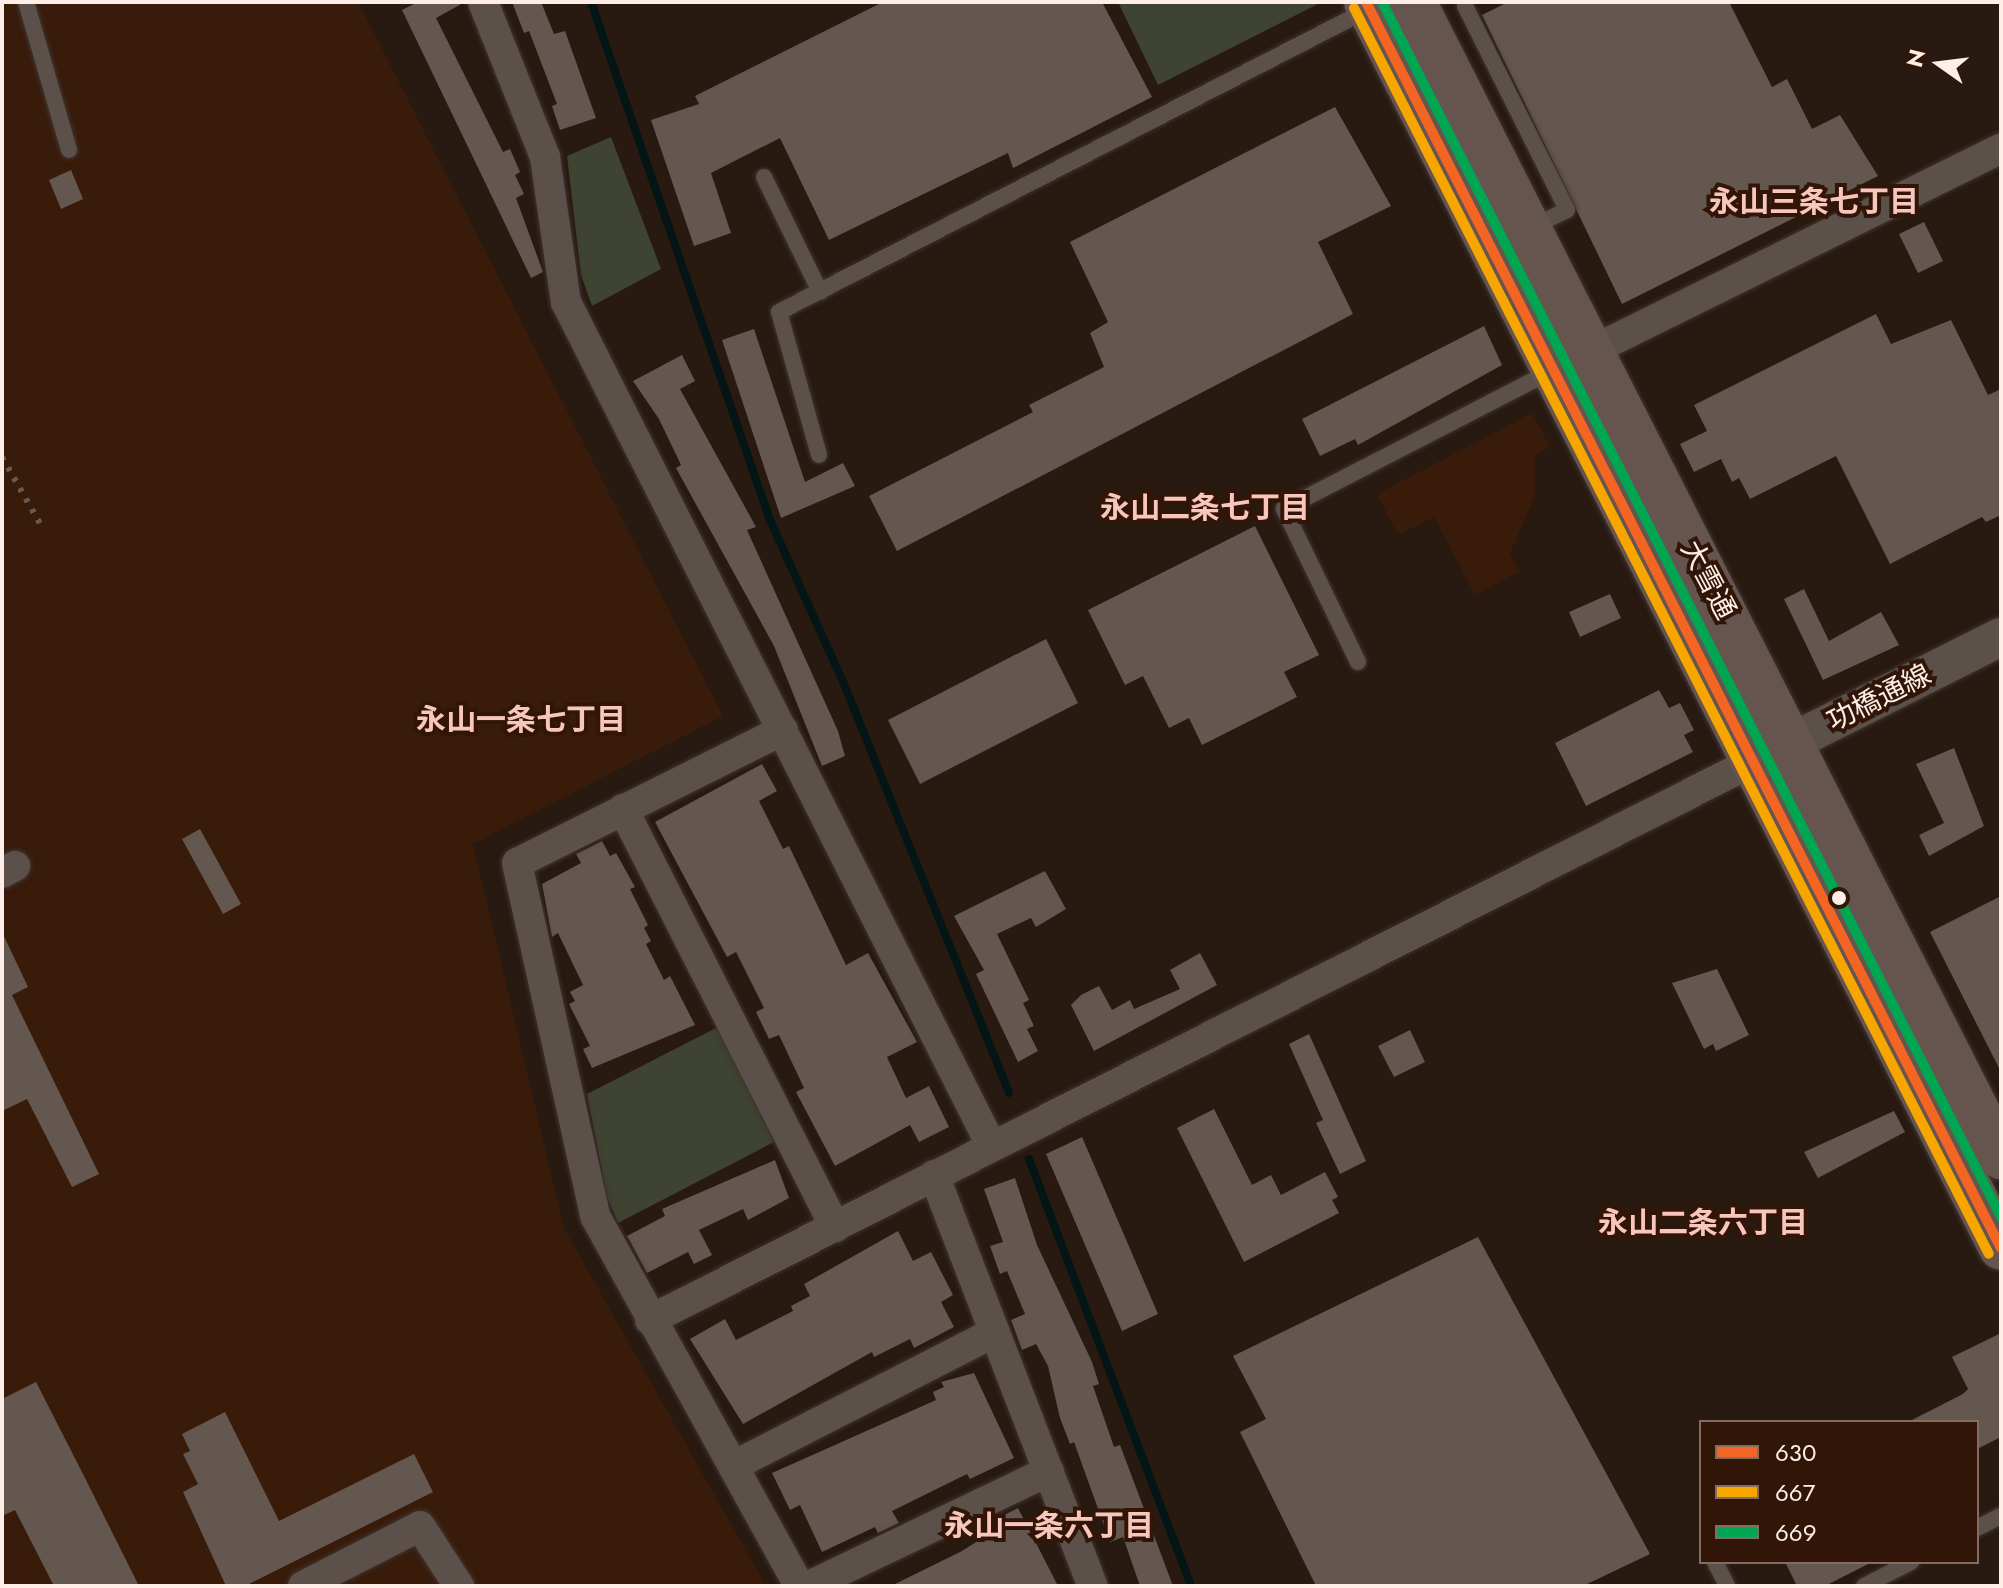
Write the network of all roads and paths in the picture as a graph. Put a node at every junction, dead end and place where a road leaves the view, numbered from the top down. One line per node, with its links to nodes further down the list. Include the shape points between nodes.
1 (26, 2): 7 (lane)
2 (483, 2): 15 (street, via 545,157 566,302)
3 (1414, 2): 9 (highway, 大雪通)
4 (1372, 4): 10 (lane); 11 (highway, 大雪通)
5 (1465, 6): 9 (lane, via 1567,210)
6 (2001, 148): 11 (street)
7 (69, 150)
8 (764, 177): 10 (lane)
9 (1527, 230): 11 (highway, 大雪通)
10 (820, 292): 12 (lane, via 779,312)
11 (1570, 361): 14 (lane, via 1284,509); 16 (highway, 大雪通)
12 (819, 455)
13 (2001, 637): 16 (street, 功橋通線)
14 (1358, 662)
15 (783, 730): 17 (street); 19 (street)
16 (1775, 751): 18 (highway, 大雪通); 19 (street, via 1102,1095)
17 (623, 809): 21 (street); 23 (street, via 517,863 595,1216)
18 (1985, 1140): 22 (highway, 大雪通)
19 (991, 1145): 20 (street)
20 (934, 1175): 21 (street); 24 (street)
21 (835, 1227): 23 (street)
22 (2001, 1248)
23 (650, 1320): 25 (street)
24 (995, 1332): 25 (street); 26 (street)
25 (733, 1466): 33 (street)
26 (1049, 1471): 34 (street); 35 (street)
27 (2001, 1516): 28 (lane)
28 (1979, 1527)
29 (1716, 1564): 36 (lane)
30 (1907, 1564): 37 (lane)
31 (303, 1586): 32 (street, via 420,1526)
32 (459, 1586)
33 (799, 1586)
34 (809, 1586)
35 (1093, 1586)
36 (1727, 1586)
37 (1864, 1586)

